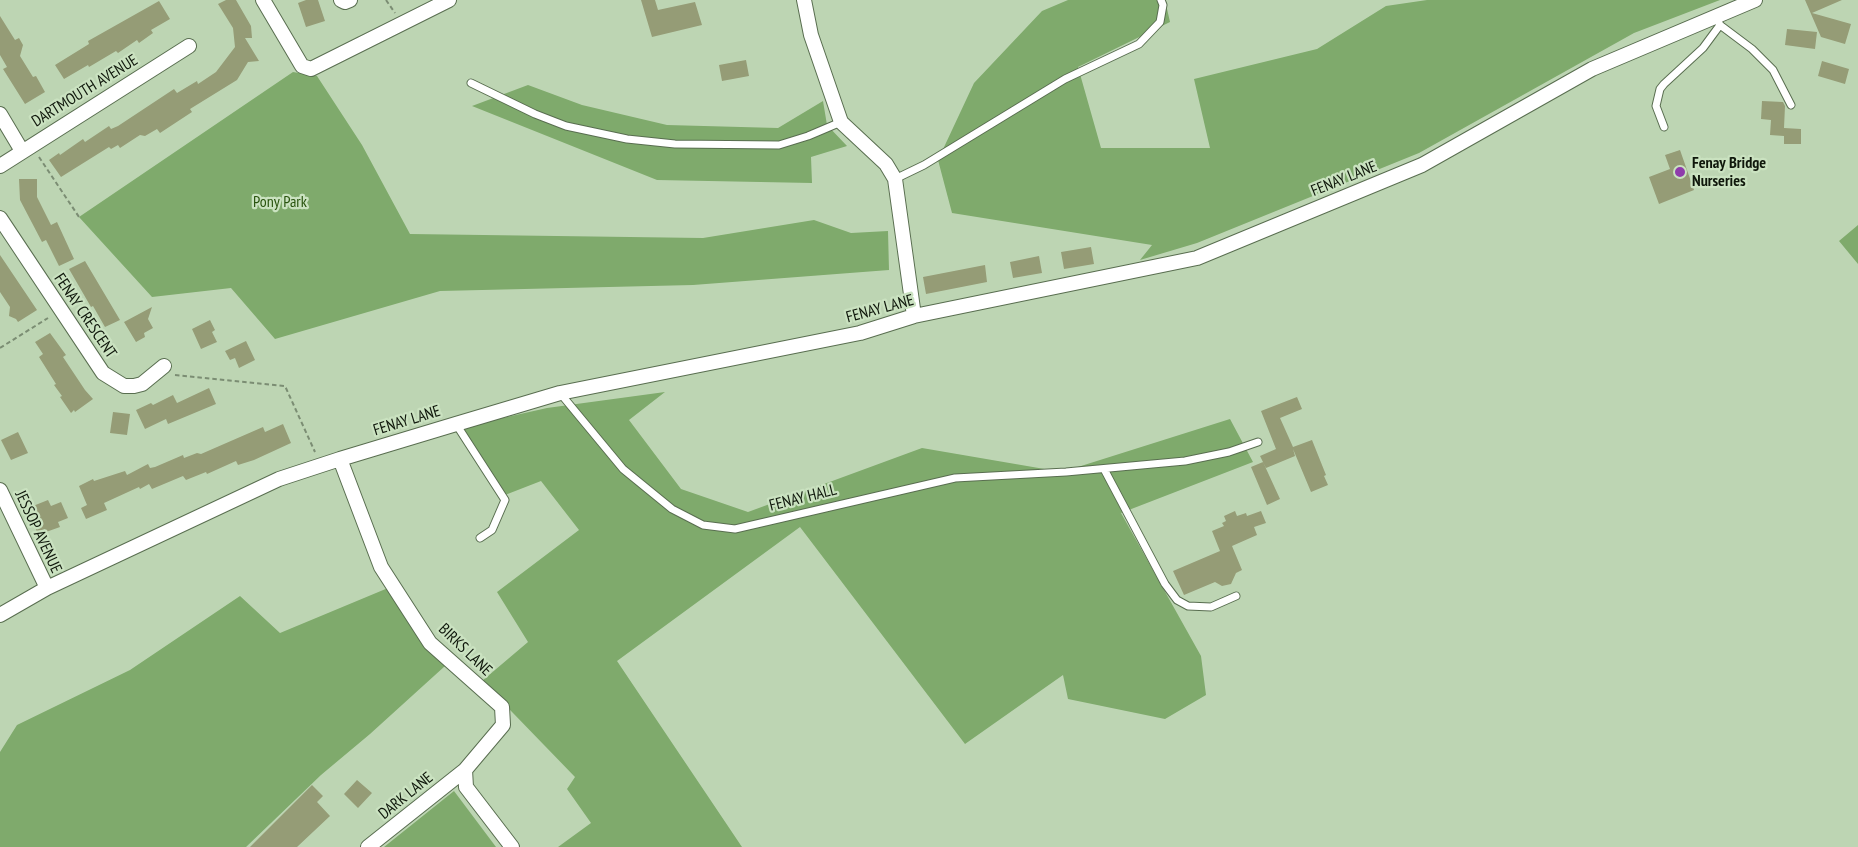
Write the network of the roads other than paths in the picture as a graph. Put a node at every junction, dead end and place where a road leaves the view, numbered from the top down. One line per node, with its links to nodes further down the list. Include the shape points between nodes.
1 (263, 0): 4 (street, via 302,66 311,69)
2 (341, 0): 3 (street)
3 (350, 0)
4 (449, 0)
5 (804, 0): 13 (street, via 811,35)
6 (1161, 0): 17 (lane, via 1160,22 1139,44 1065,79)
7 (1755, 0): 8 (street, FENAY LANE)
8 (1718, 21): 11 (lane, via 1773,70); 14 (lane, via 1703,48 1660,89 1656,106); 19 (street, FENAY LANE, via 1592,69 1422,165 1197,258)
9 (189, 46): 15 (street, DARTMOUTH AVENUE)
10 (471, 83): 13 (lane, via 566,126 627,139 675,144 778,145)
11 (1791, 105)
12 (0, 114): 15 (street)
13 (841, 122): 17 (street, via 886,164)
14 (1664, 127)
15 (26, 148): 16 (street, DARTMOUTH AVENUE)
16 (0, 166)
17 (895, 179): 19 (street)
18 (0, 218): 20 (street, FENAY CRESCENT, via 103,373 112,381 134,386)
19 (914, 316): 21 (street, FENAY LANE, via 860,333)
20 (164, 366)
21 (560, 393): 22 (street, FENAY LANE); 25 (lane, FENAY HALL, via 623,469 672,509 703,525 735,529 955,478)
22 (456, 424): 24 (street, FENAY LANE); 27 (lane, via 506,500 492,530)
23 (1258, 442): 25 (lane, FENAY HALL, via 1229,453 1185,461)
24 (340, 459): 28 (street, FENAY LANE, via 279,479); 31 (street, BIRKS LANE, via 381,567 430,643 502,707 503,725)
25 (1104, 469): 29 (lane, via 1177,600 1188,606 1211,607)
26 (0, 490): 28 (street, JESSOP AVENUE)
27 (480, 538)
28 (46, 588): 30 (street, FENAY LANE)
29 (1236, 596)
30 (0, 615)
31 (465, 770): 32 (street, DARK LANE); 33 (street, via 466,787)
32 (368, 847)
33 (512, 847)

